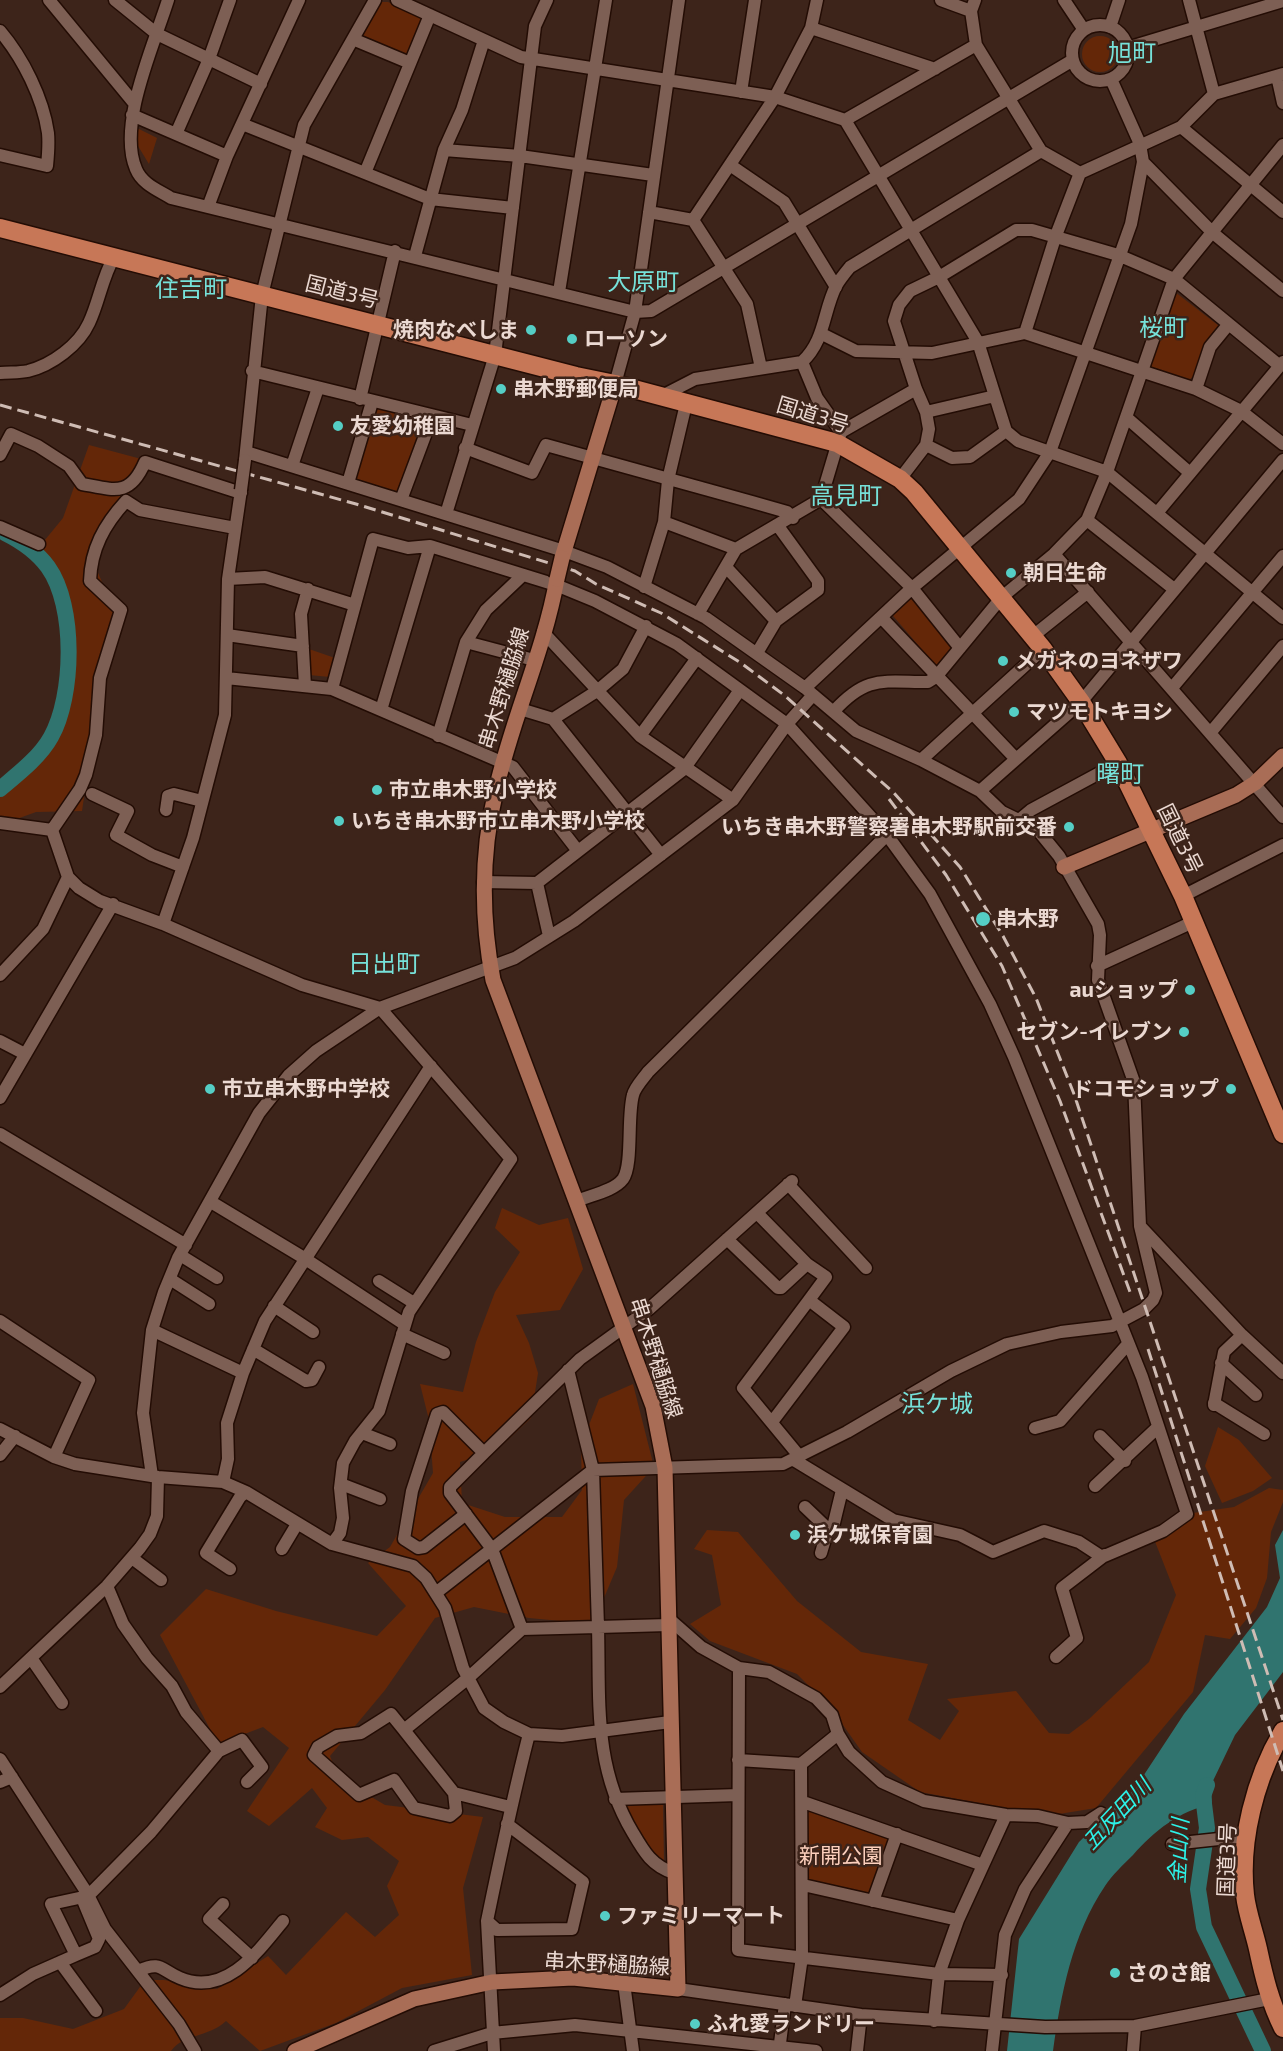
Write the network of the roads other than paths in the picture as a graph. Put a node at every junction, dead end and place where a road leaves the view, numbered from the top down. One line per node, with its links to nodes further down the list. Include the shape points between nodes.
1 (49, 0): 45 (street)
2 (115, 0): 25 (street)
3 (168, 0): 25 (street)
4 (230, 0): 30 (street)
5 (299, 0): 39 (street)
6 (375, 0): 26 (street)
7 (397, 0): 19 (street)
8 (548, 0): 31 (street, via 535,26)
9 (606, 0): 34 (street)
10 (679, 0): 38 (street)
11 (755, 0): 40 (street)
12 (816, 0): 22 (street)
13 (941, 0): 18 (street)
14 (1064, 0): 23 (street)
15 (1119, 0): 21 (street)
16 (1189, 0): 20 (street)
17 (1283, 1): 20 (street)
18 (973, 5): 28 (street)
19 (430, 15): 27 (street); 33 (street)
20 (1196, 26): 29 (street); 41 (street)
21 (1110, 27): 23 (street); 29 (street, via 1124,39)
22 (812, 28): 35 (street); 42 (street)
23 (1084, 30): 32 (street, via 1076,40)
24 (0, 31): 55 (street, via 39,100 48,134 47,166)
25 (157, 34): 30 (street); 45 (street)
26 (355, 40): 33 (street); 52 (street, via 304,125)
27 (484, 40): 31 (street); 53 (street, via 462,110)
28 (975, 45): 35 (street); 43 (street)
29 (1127, 48): 37 (street, via 1125,66)
30 (209, 59): 39 (street); 49 (street)
31 (533, 60): 34 (street); 57 (street)
32 (1073, 60): 37 (street, via 1077,69 1092,80); 43 (street)
33 (410, 63): 61 (street)
34 (595, 69): 38 (street); 59 (street)
35 (935, 69): 46 (street)
36 (1280, 75): 41 (street); 44 (street)
37 (1111, 79): 50 (street)
38 (668, 81): 40 (street); 64 (street)
39 (261, 84): 47 (street)
40 (741, 92): 42 (street)
41 (1214, 94): 48 (street)
42 (775, 97): 46 (street); 60 (street)
43 (1010, 97): 54 (street); 63 (street)
44 (1283, 102)
45 (133, 109): 49 (street); 67 (street, via 131,138 136,169 146,183 171,198)
46 (845, 120): 63 (street)
47 (242, 124): 52 (street); 56 (street)
48 (1181, 127): 50 (street); 65 (street)
49 (176, 134): 56 (street)
50 (1140, 144): 58 (street); 62 (street)
51 (1283, 146): 65 (street)
52 (299, 148): 61 (street); 72 (street)
53 (444, 150): 57 (street); 66 (street)
54 (1041, 151): 62 (street); 75 (street)
55 (0, 156)
56 (228, 156): 67 (street)
57 (520, 156): 59 (street); 68 (street)
58 (1143, 162): 76 (street); 79 (street, via 1131,224)
59 (581, 165): 64 (street); 88 (street)
60 (730, 165): 71 (street); 73 (street, via 784,202)
61 (365, 173): 66 (street)
62 (1080, 173): 77 (street)
63 (878, 174): 73 (street); 75 (street)
64 (653, 175): 69 (street)
65 (1251, 185): 70 (street); 76 (street)
66 (430, 199): 68 (street); 80 (street)
67 (208, 207): 72 (street)
68 (513, 208): 84 (street)
69 (649, 212): 71 (street); 90 (street)
70 (1283, 212)
71 (693, 220): 82 (street)
72 (279, 223): 78 (street); 89 (street)
73 (797, 223): 82 (street); 86 (street)
74 (0, 228): 81 (highway, 国道3号)
75 (911, 230): 83 (street); 86 (street, via 850,267)
76 (1213, 234): 85 (street); 87 (street)
77 (1055, 238): 79 (street); 83 (street, via 1032,230 1016,230); 93 (street)
78 (395, 251): 80 (street); 91 (street)
79 (1118, 255): 85 (street); 96 (street)
80 (415, 256): 84 (street)
81 (114, 257): 89 (highway, 国道3号); 104 (street, via 81,337 65,352 29,371)
82 (723, 267): 90 (street, via 651,311); 101 (street, via 750,312)
83 (939, 277): 95 (street); 97 (street, via 910,291 899,305 894,321)
84 (505, 279): 88 (street); 98 (street)
85 (1174, 279): 92 (street); 102 (street)
86 (836, 287): 94 (street)
87 (1283, 291)
88 (559, 292): 90 (street)
89 (262, 295): 91 (highway, 国道3号); 103 (street)
90 (635, 312): 105 (street)
91 (378, 324): 98 (highway, 国道3号); 111 (street)
92 (1228, 325): 100 (street); 108 (street, via 1210,347)
93 (1025, 333): 95 (street); 96 (street)
94 (822, 334): 97 (street, via 856,351); 99 (street)
95 (978, 342): 97 (street, via 932,353); 109 (street)
96 (1084, 352): 102 (street); 123 (street)
97 (905, 353): 107 (street)
98 (495, 355): 105 (highway, 国道3号); 117 (street)
99 (802, 362): 101 (street); 119 (street)
100 (1281, 364): 113 (street)
101 (761, 368): 110 (street, via 696,379)
102 (1141, 370): 108 (street); 116 (street)
103 (252, 371): 106 (street); 125 (street)
104 (0, 373)
105 (615, 384): 110 (highway, 国道3号); 126 (main road, 串木野樋脇線)
106 (318, 388): 111 (street); 128 (street)
107 (916, 389): 114 (street); 119 (street)
108 (1196, 389): 113 (street)
109 (995, 396): 114 (street); 118 (street)
110 (660, 397): 112 (highway, 国道3号)
111 (366, 400): 115 (street); 133 (street)
112 (686, 404): 119 (highway, 国道3号); 132 (street)
113 (1241, 411): 121 (street); 130 (street)
114 (926, 412): 120 (street)
115 (432, 417): 117 (street); 136 (street)
116 (1126, 418): 129 (street); 130 (street)
117 (472, 425): 122 (street)
118 (1006, 431): 120 (street, via 970,457 952,458); 123 (street, via 1018,441)
119 (839, 437): 131 (highway, 国道3号); 135 (street)
120 (926, 444): 131 (street)
121 (1283, 444)
122 (465, 448): 126 (street, via 532,473 546,445); 138 (street)
123 (1050, 452): 129 (street); 147 (street, via 1018,499)
124 (0, 455): 134 (street, via 11,434 69,466 82,484 122,489 138,479 145,462)
125 (246, 456): 128 (street); 134 (street, bridge)
126 (592, 458): 132 (street); 151 (main road, 串木野樋脇線)
127 (1283, 460): 149 (street)
128 (292, 466): 133 (street)
129 (1107, 472): 137 (street); 140 (street)
130 (1190, 473): 137 (street)
131 (900, 479): 147 (highway, 国道3号)
132 (668, 480): 139 (street, via 787,512); 141 (street)
133 (348, 483): 136 (street)
134 (241, 492): 144 (street)
135 (821, 499): 139 (street); 158 (street)
136 (401, 500): 138 (street)
137 (1157, 513): 149 (street)
138 (446, 514): 151 (street)
139 (793, 518): 142 (street)
140 (1087, 520): 150 (street); 160 (street)
141 (664, 522): 148 (street); 157 (street)
142 (778, 526): 148 (street); 168 (street, via 818,581 818,590)
143 (0, 527): 145 (street)
144 (235, 528): 155 (street); 215 (street, via 140,510 126,501 97,541 90,581 121,610 100,678 96,735 87,775)
145 (39, 544)
146 (430, 546): 154 (street); 164 (street, via 408,548 373,539); 191 (street)
147 (961, 546): 158 (street); 163 (highway, 国道3号)
148 (736, 549): 153 (street)
149 (1205, 553): 160 (street); 162 (street)
150 (1054, 554): 161 (street); 163 (street)
151 (563, 555): 156 (main road, 串木野樋脇線, bridge); 157 (street, via 607,567)
152 (1283, 556): 162 (street)
153 (726, 567): 165 (street); 168 (street)
154 (523, 575): 156 (street); 173 (street, via 486,610)
155 (228, 579): 159 (street, via 265,577); 171 (street)
156 (556, 582): 169 (street); 170 (main road, 串木野樋脇線)
157 (644, 587): 165 (street)
158 (912, 588): 166 (street); 177 (street)
159 (308, 589): 164 (street); 175 (street, via 301,614)
160 (1174, 589): 172 (street)
161 (1088, 592): 172 (street); 174 (street)
162 (1253, 592): 167 (street); 184 (street)
163 (1002, 597): 174 (highway, 国道3号); 177 (street)
164 (355, 604): 185 (street)
165 (698, 614): 178 (street)
166 (881, 617): 181 (street); 188 (street)
167 (1283, 618)
168 (776, 621): 178 (street)
169 (646, 626): 179 (street); 186 (street, via 623,669)
170 (543, 632): 180 (main road, 串木野樋脇線); 186 (street)
171 (227, 635): 175 (street); 182 (street)
172 (1131, 641): 184 (street); 189 (street)
173 (466, 642): 180 (street); 197 (street)
174 (1038, 643): 189 (highway, 国道3号); 193 (street)
175 (303, 646): 183 (street)
176 (1283, 646): 196 (street)
177 (960, 648): 181 (street)
178 (757, 652): 188 (street)
179 (697, 658): 187 (street); 198 (street)
180 (534, 660): 190 (main road, 串木野樋脇線)
181 (936, 677): 192 (street, via 928,682 865,684 851,692); 193 (street)
182 (226, 678): 183 (street); 209 (street, via 225,715)
183 (305, 686): 185 (street)
184 (1172, 688): 196 (street)
185 (332, 689): 191 (street)
186 (597, 690): 194 (street); 198 (street)
187 (740, 690): 195 (street); 204 (street)
188 (809, 692): 192 (street); 195 (street)
189 (1081, 702): 200 (street); 202 (highway, 国道3号)
190 (520, 709): 194 (street); 203 (main road, 串木野樋脇線)
191 (381, 710): 197 (street)
192 (834, 711): 201 (street, via 856,731)
193 (971, 715): 200 (street); 201 (street)
194 (553, 719): 211 (street)
195 (787, 724): 208 (street); 217 (street)
196 (1211, 732): 205 (street)
197 (438, 736): 203 (street)
198 (640, 736): 204 (street)
199 (1283, 756): 205 (main road)
200 (1016, 759): 206 (street)
201 (921, 760): 206 (street)
202 (1118, 763): 213 (street); 216 (highway, 国道3号)
203 (503, 765): 219 (street, via 513,767); 224 (main road, 串木野樋脇線, via 495,790)
204 (684, 769): 208 (street); 211 (street)
205 (1255, 783): 212 (street); 216 (main road, via 1207,809)
206 (981, 790): 213 (street, via 1002,812)
207 (92, 794): 221 (street, via 128,811 116,835)
208 (733, 800): 220 (street)
209 (202, 801): 210 (street, via 174,794 168,796); 221 (street)
210 (166, 810)
211 (628, 812): 219 (street); 220 (street)
212 (1283, 817)
213 (1019, 820): 222 (street, via 1049,841)
214 (0, 823): 215 (street)
215 (52, 830): 223 (street)
216 (1151, 831): 222 (main road); 226 (highway, 国道3号)
217 (887, 835): 241 (street, via 648,1072 633,1093 628,1169 623,1179); 258 (street, via 930,894 990,1004)
218 (1283, 845): 226 (street)
219 (578, 851): 225 (street)
220 (661, 855): 230 (street)
221 (183, 867): 229 (street)
222 (1064, 867): 231 (street, via 1098,924)
223 (68, 876): 227 (street, via 99,901); 233 (street, via 43,929)
224 (483, 882): 225 (street); 232 (main road, 串木野樋脇線)
225 (537, 883): 230 (street)
226 (1182, 896): 228 (highway, 国道3号)
227 (113, 904): 229 (street); 236 (street)
228 (1193, 922): 231 (street); 240 (highway, 国道3号)
229 (163, 924): 234 (street, via 302,985)
230 (549, 936): 232 (street)
231 (1097, 966): 244 (street, via 1101,994 1134,1082)
232 (491, 968): 234 (street); 241 (main road, 串木野樋脇線)
233 (0, 975)
234 (380, 1008): 237 (street); 242 (street, via 316,1051 289,1075 259,1113)
235 (0, 1041): 236 (street)
236 (25, 1054): 238 (street)
237 (431, 1066): 247 (street); 254 (street, via 511,1159)
238 (0, 1098)
239 (0, 1134): 246 (street)
240 (1283, 1134)
241 (577, 1201): 259 (main road, 串木野樋脇線)
242 (211, 1202): 246 (street); 247 (street)
243 (757, 1213): 245 (street); 248 (street); 249 (street, via 790,1183)
244 (1140, 1226): 258 (street, via 1156,1293 1144,1309); 263 (street)
245 (727, 1239): 248 (street, via 778,1288); 259 (street, via 649,1309)
246 (183, 1250): 250 (street); 251 (street)
247 (304, 1258): 256 (street); 260 (street)
248 (807, 1264): 253 (street, via 826,1277)
249 (866, 1268)
250 (170, 1278): 255 (street); 261 (street)
251 (217, 1278)
252 (379, 1281): 254 (street)
253 (809, 1300): 274 (street, via 743,1388); 274 (street, via 844,1327)
254 (414, 1303): 260 (street)
255 (209, 1304)
256 (274, 1306): 262 (street); 265 (street)
257 (0, 1321): 285 (street, via 89,1380)
258 (1121, 1322): 264 (street); 286 (street, via 1007,1344 951,1371)
259 (625, 1325): 270 (street); 288 (main road, 串木野樋脇線, via 654,1406)
260 (403, 1329): 266 (street); 278 (street, via 379,1411)
261 (152, 1330): 271 (street); 290 (street, via 143,1413)
262 (313, 1332)
263 (1242, 1335): 267 (street); 268 (street, via 1224,1352)
264 (1128, 1344): 275 (street, via 1060,1421); 276 (street)
265 (253, 1349): 269 (street, via 306,1381 312,1380); 271 (street)
266 (444, 1353)
267 (1278, 1362): 272 (street)
268 (1221, 1363): 273 (street); 279 (street, via 1214,1404)
269 (320, 1367)
270 (568, 1370): 283 (street); 289 (street)
271 (243, 1373): 291 (street, via 227,1423 228,1459)
272 (1283, 1373)
273 (1256, 1395)
274 (772, 1422): 286 (street)
275 (1035, 1428)
276 (1157, 1428): 287 (street); 305 (street, via 1186,1514 1163,1531)
277 (0, 1429): 280 (street)
278 (362, 1433): 282 (street); 292 (street, via 344,1463)
279 (1264, 1434)
280 (15, 1436): 284 (street); 285 (street)
281 (1100, 1436): 287 (street)
282 (390, 1444)
283 (484, 1453): 298 (street, via 450,1487 450,1493); 298 (street, via 443,1412 437,1414 412,1491 404,1539 418,1548 424,1547)
284 (0, 1455)
285 (54, 1457): 290 (street)
286 (797, 1459): 288 (street, via 783,1464); 294 (street)
287 (1125, 1461): 293 (street)
288 (665, 1468): 289 (street); 311 (main road, 串木野樋脇線)
289 (593, 1470): 302 (street); 312 (street)
290 (155, 1477): 291 (street); 306 (street, via 157,1516 150,1534)
291 (223, 1482): 295 (street)
292 (341, 1484): 296 (street); 301 (street, via 343,1518 340,1533)
293 (1095, 1486)
294 (842, 1490): 300 (street, via 833,1527); 305 (street, via 893,1520 960,1535 993,1552 1044,1531)
295 (246, 1492): 299 (street); 307 (street, via 206,1553)
296 (380, 1499)
297 (805, 1507): 300 (street)
298 (466, 1514): 302 (street)
299 (297, 1524): 301 (street); 303 (street)
300 (828, 1529): 304 (street)
301 (332, 1544): 310 (street, via 412,1566)
302 (492, 1548): 310 (street); 313 (street)
303 (282, 1549)
304 (821, 1553)
305 (1105, 1555): 314 (street, via 1062,1588 1077,1638)
306 (132, 1558): 308 (street); 309 (street)
307 (230, 1569)
308 (160, 1580)
309 (107, 1586): 315 (street); 326 (street, via 123,1624)
310 (437, 1592): 317 (street)
311 (668, 1621): 312 (street); 316 (street, via 701,1647); 320 (main road, 串木野樋脇線)
312 (598, 1628): 313 (street); 323 (street)
313 (522, 1629): 317 (street)
314 (1056, 1657)
315 (31, 1658): 318 (street); 319 (street)
316 (739, 1668): 325 (street, via 768,1672 816,1698 832,1715); 328 (street)
317 (468, 1679): 321 (street); 324 (street, via 484,1708)
318 (0, 1687)
319 (62, 1703)
320 (670, 1722): 323 (street); 335 (main road, 串木野樋脇線)
321 (404, 1730): 333 (street); 333 (street, via 391,1714 361,1733 327,1741 314,1755 359,1795 394,1780 414,1808 450,1816 456,1811)
322 (1283, 1731): 344 (highway, 国道3号, via 1259,1781)
323 (601, 1732): 324 (street); 336 (street, via 604,1765)
324 (529, 1734): 338 (street)
325 (838, 1734): 329 (street); 340 (street, via 849,1752 882,1782 924,1801)
326 (219, 1751): 332 (street, via 242,1740 262,1767); 349 (street, via 150,1832)
327 (0, 1760): 330 (street)
328 (738, 1760): 329 (street); 334 (street)
329 (801, 1764): 337 (street)
330 (12, 1777): 331 (street); 349 (street)
331 (0, 1782)
332 (247, 1782)
333 (454, 1793): 338 (street)
334 (738, 1795): 335 (street); 357 (street, via 738,1950)
335 (672, 1797): 336 (street); 347 (main road, 串木野樋脇線)
336 (615, 1799): 347 (street, via 648,1859)
337 (803, 1802): 343 (street); 348 (street)
338 (510, 1807): 342 (street)
339 (1101, 1814): 341 (street, via 1087,1822)
340 (1005, 1815): 341 (street); 346 (street)
341 (1068, 1822): 361 (street, via 1025,1889 1005,1935)
342 (507, 1824): 354 (street); 354 (street, via 583,1882 573,1929 497,1930)
343 (897, 1834): 346 (street); 350 (street)
344 (1243, 1837): 345 (street); 366 (highway, 国道3号, via 1245,1895)
345 (1172, 1844)
346 (983, 1865): 352 (street)
347 (674, 1873): 364 (main road, 串木野樋脇線)
348 (803, 1885): 350 (street); 357 (street)
349 (85, 1897): 355 (street, via 99,1939 95,1947); 355 (street, via 51,1904); 359 (street)
350 (873, 1901): 352 (street)
351 (223, 1904): 356 (street, via 206,1922)
352 (958, 1920): 360 (street)
353 (283, 1921): 356 (street)
354 (487, 1921): 362 (street)
355 (76, 1955): 358 (street)
356 (252, 1958): 359 (street, via 234,1972 206,1984 191,1983 164,1967 152,1965)
357 (802, 1958): 360 (street); 367 (street)
358 (60, 1962): 365 (street); 368 (street)
359 (138, 1971): 377 (street)
360 (939, 1974): 361 (street); 370 (street)
361 (1002, 1974): 371 (street)
362 (492, 1982): 363 (main road, 串木野樋脇線, via 573,1978); 375 (street); 378 (main road, 串木野樋脇線, via 414,1999)
363 (624, 1983): 364 (main road, 串木野樋脇線); 374 (street)
364 (678, 1989): 367 (street)
365 (0, 1995)
366 (1265, 2000): 372 (street); 373 (highway, 国道3号)
367 (790, 2005): 369 (street); 376 (street)
368 (96, 2011)
369 (861, 2015): 370 (street); 383 (street)
370 (934, 2021): 371 (street)
371 (1000, 2026): 372 (street); 384 (street)
372 (1135, 2026): 385 (street)
373 (1283, 2028)
374 (630, 2031): 375 (street, via 575,2025); 376 (street); 381 (street)
375 (492, 2033): 379 (street); 380 (street)
376 (779, 2049): 382 (street)
377 (195, 2051)
378 (295, 2051)
379 (434, 2051)
380 (494, 2051)
381 (633, 2051)
382 (816, 2051)
383 (857, 2051)
384 (992, 2051)
385 (1133, 2051)

